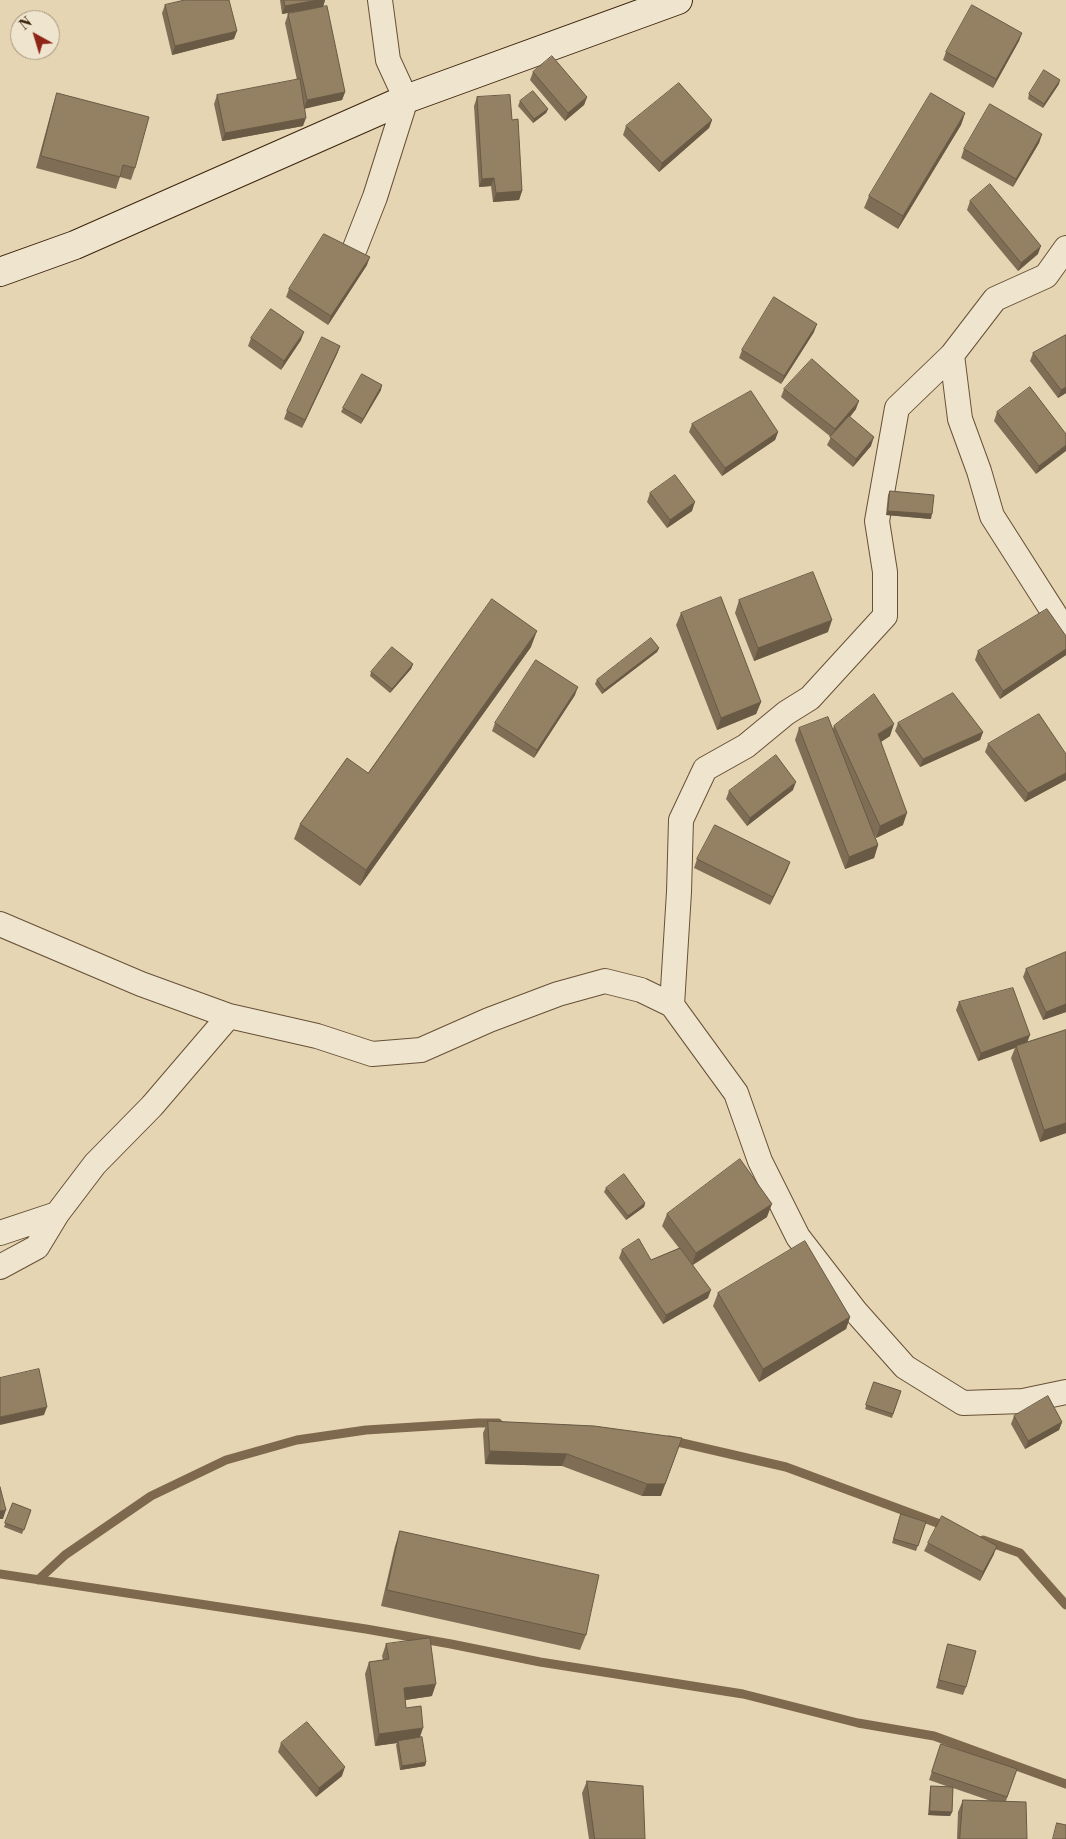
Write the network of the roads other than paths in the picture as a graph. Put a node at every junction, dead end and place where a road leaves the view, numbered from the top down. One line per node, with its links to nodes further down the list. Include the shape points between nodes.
1 (380, 0): 3 (street, via 388,60)
2 (678, 0): 3 (street)
3 (406, 98): 4 (street, via 376,197); 6 (street, via 75,245)
4 (355, 248)
5 (1066, 248): 7 (street, via 1046,276 995,299)
6 (0, 272)
7 (952, 355): 8 (street, via 960,419 992,516); 10 (street, via 896,408 877,521 885,572 885,616 810,698 746,746 705,769 681,820)
8 (1066, 632)
9 (0, 924): 11 (street, via 141,984)
10 (672, 1005): 11 (street, via 641,990 605,981 558,994 421,1050 372,1054 318,1036); 15 (street, via 736,1092 760,1162 798,1237 856,1312 905,1367 963,1404 1023,1401)
11 (229, 1016): 12 (street, via 152,1106 96,1164)
12 (58, 1214): 13 (street); 14 (street, via 38,1247)
13 (0, 1233)
14 (0, 1268)
15 (1066, 1392)

